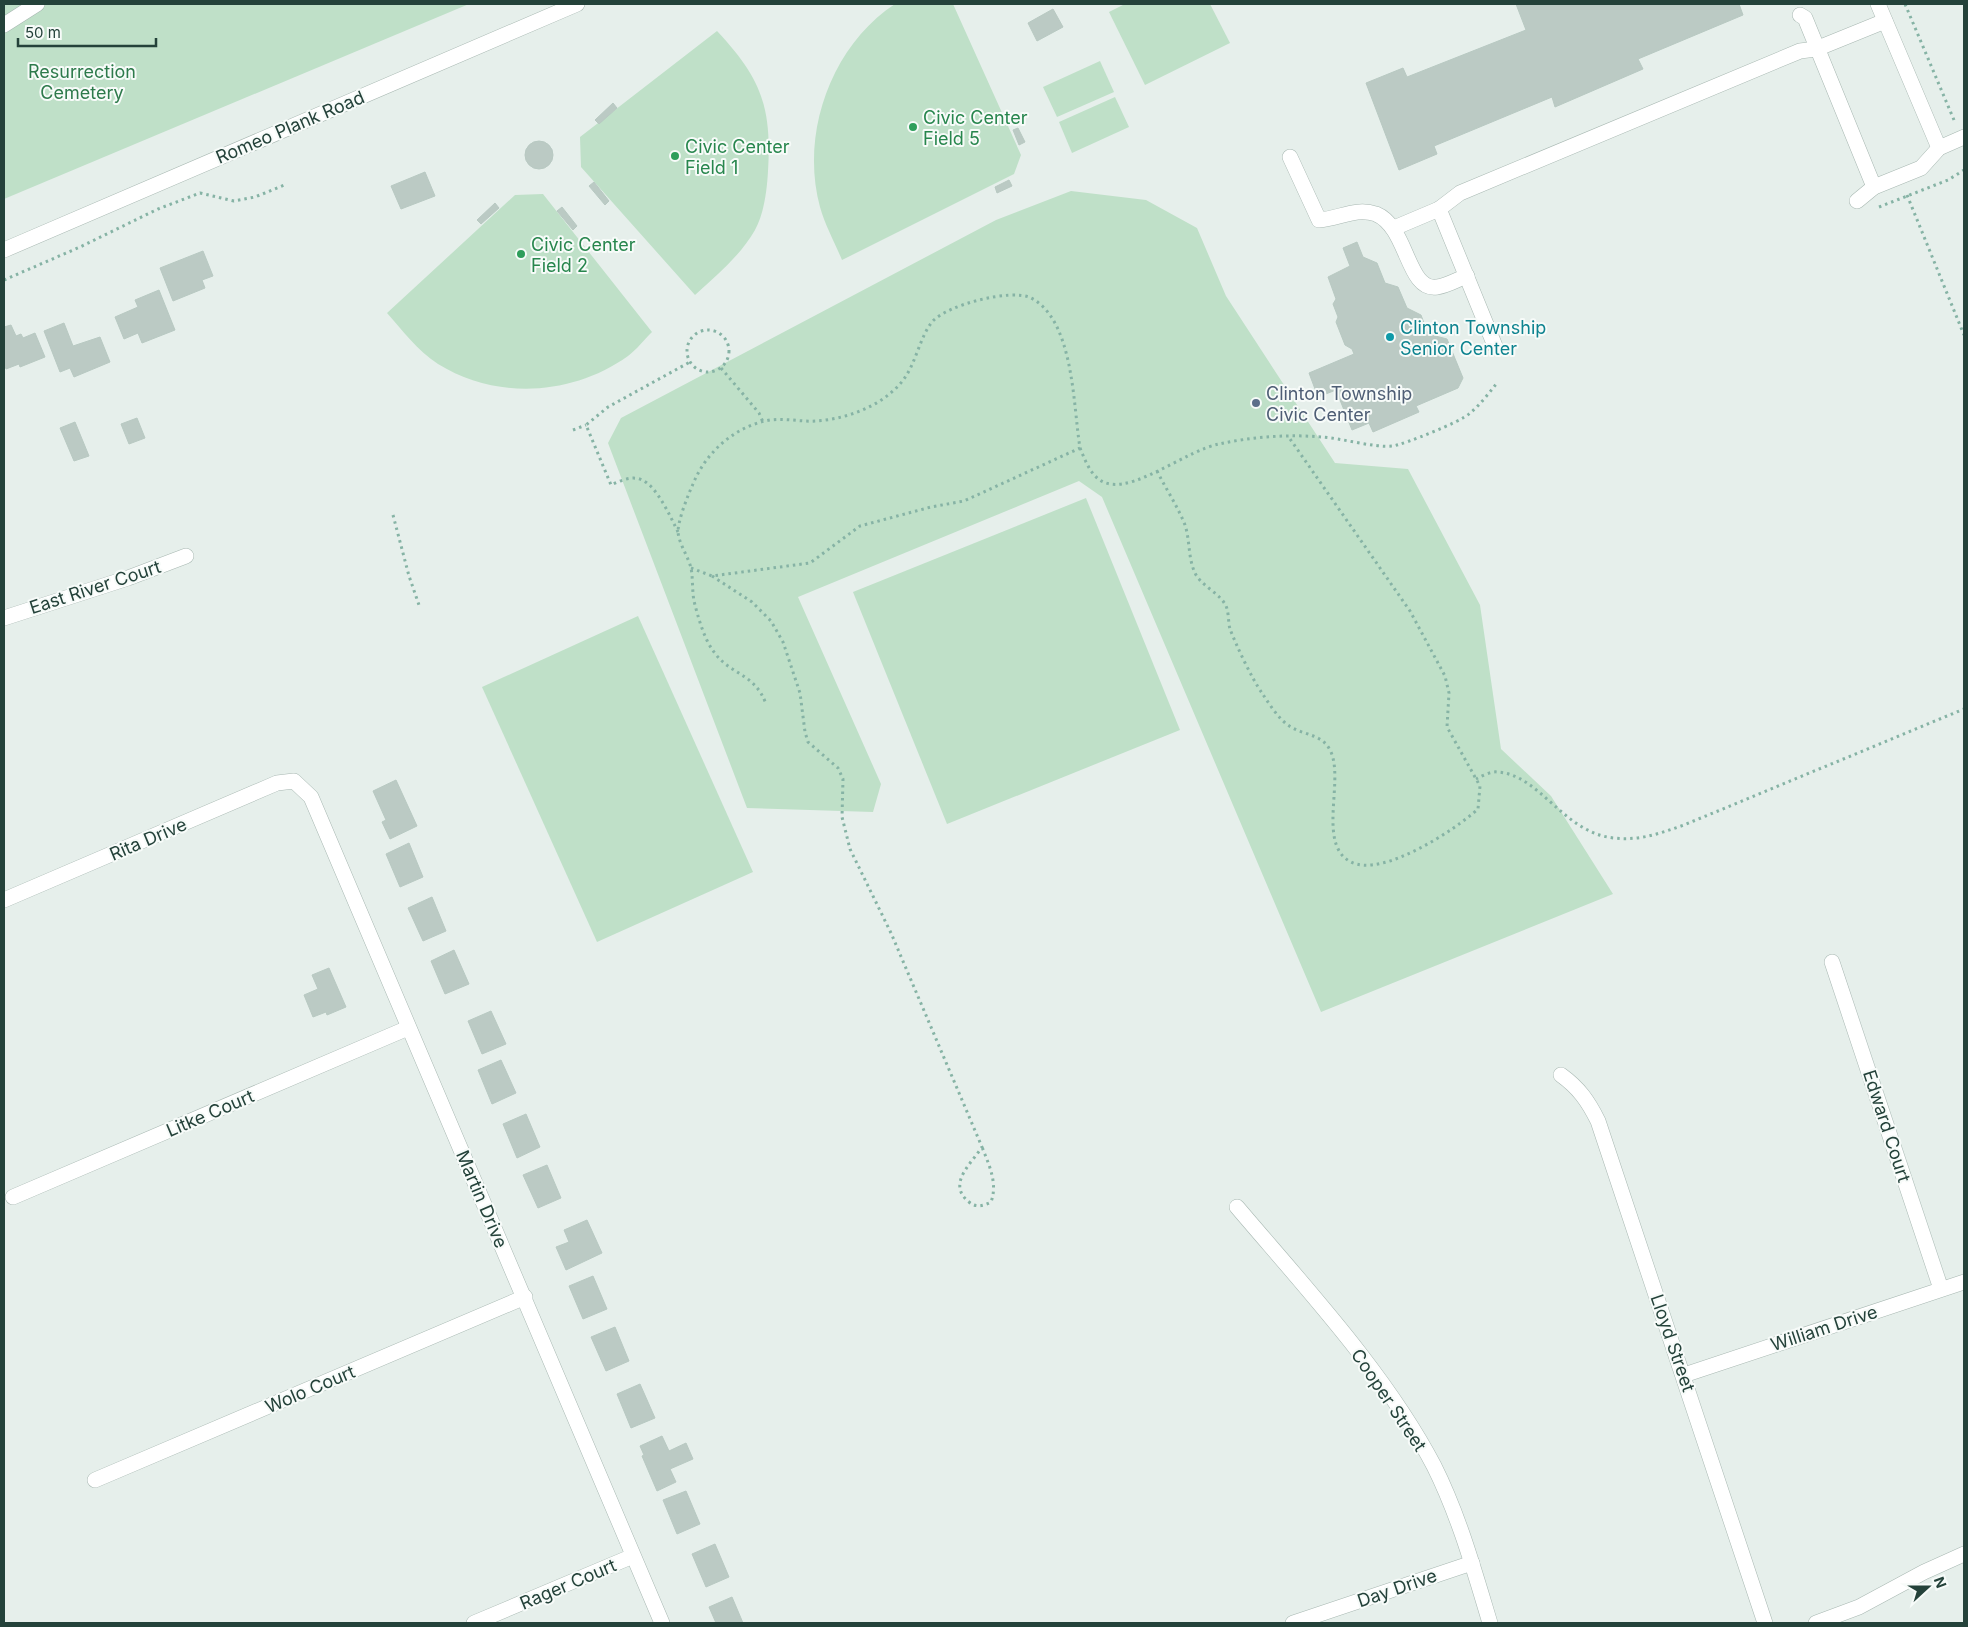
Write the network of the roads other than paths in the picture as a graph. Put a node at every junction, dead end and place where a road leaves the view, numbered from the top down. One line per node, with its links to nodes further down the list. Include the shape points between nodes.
1 (37, 4): 6 (street)
2 (576, 4): 15 (street, Romeo Plank Road)
3 (1878, 4): 5 (street)
4 (1800, 15): 7 (street, via 1805,18)
5 (1885, 21): 7 (street); 9 (street)
6 (4, 25)
7 (1816, 49): 11 (street); 13 (street, via 1800,50 1460,193)
8 (1964, 137): 9 (street)
9 (1939, 148): 11 (street, via 1921,168)
10 (1290, 157): 14 (street, via 1319,220 1365,212 1378,215)
11 (1874, 187): 12 (street)
12 (1857, 201)
13 (1439, 209): 14 (street); 16 (street)
14 (1394, 228): 16 (street, via 1414,274 1423,284 1436,288)
15 (4, 250)
16 (1466, 276): 17 (street)
17 (1495, 346)
18 (186, 556): 19 (street, East River Court)
19 (4, 618)
20 (294, 781): 21 (street, Rita Drive, via 277,783); 23 (street, Martin Drive, via 311,797)
21 (4, 900)
22 (1832, 962): 28 (street, Edward Court)
23 (408, 1028): 25 (street, Litke Court); 29 (street, Martin Drive)
24 (1561, 1075): 30 (street, Lloyd Street, via 1587,1099 1598,1121)
25 (13, 1197)
26 (1237, 1207): 34 (street, Cooper Street, via 1340,1330 1408,1423 1434,1466)
27 (1964, 1282): 28 (street, William Drive)
28 (1941, 1290): 30 (street, William Drive)
29 (525, 1297): 31 (street, Wolo Court); 33 (street, Martin Drive)
30 (1684, 1375): 39 (street, Lloyd Street)
31 (95, 1480)
32 (1964, 1554): 40 (street, via 1859,1607)
33 (633, 1556): 35 (street, Rager Court); 36 (street, Martin Drive)
34 (1472, 1563): 37 (street, Day Drive); 38 (street, Cooper Street)
35 (474, 1623)
36 (662, 1623)
37 (1293, 1623)
38 (1490, 1623)
39 (1765, 1623)
40 (1816, 1623)

